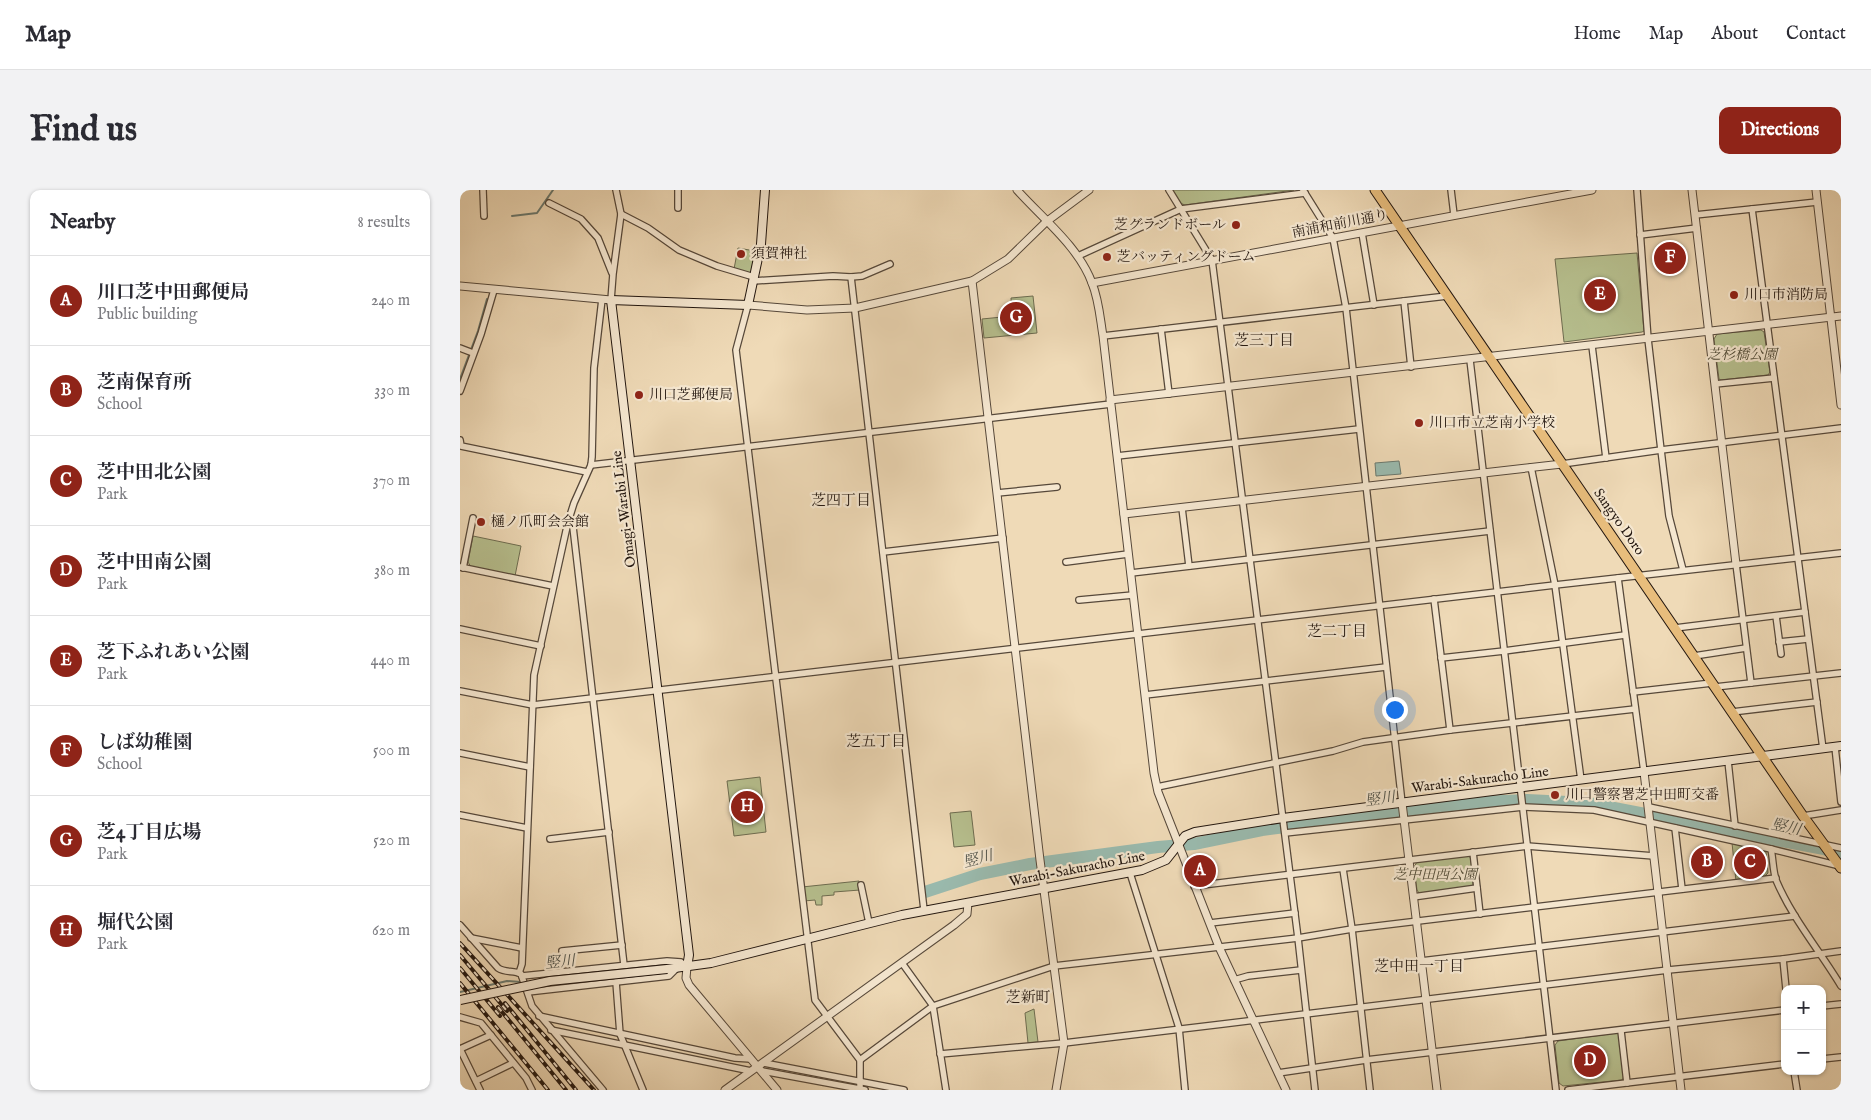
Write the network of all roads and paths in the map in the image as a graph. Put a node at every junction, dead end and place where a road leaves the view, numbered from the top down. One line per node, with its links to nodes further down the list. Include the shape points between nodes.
1 (483, 190): 24 (street)
2 (616, 190): 21 (street)
3 (678, 190): 18 (street)
4 (765, 190): 36 (main road, via 762,236)
5 (1017, 190): 25 (street)
6 (1089, 190): 25 (street)
7 (1168, 190): 19 (street)
8 (1375, 190): 26 (main road, Sangyo Doro)
9 (1451, 190): 22 (street)
10 (1592, 190): 15 (street, 南浦和前川通り)
11 (1636, 190): 29 (street)
12 (1692, 190): 23 (street)
13 (1816, 190): 16 (street)
14 (1304, 191): 19 (street); 30 (street)
15 (1576, 191): 22 (street, 南浦和前川通り)
16 (1817, 202): 20 (street); 50 (street)
17 (549, 203): 34 (street, via 581,219 598,238)
18 (678, 208)
19 (1181, 208): 31 (street); 32 (street)
20 (1752, 209): 23 (street); 52 (street)
21 (621, 214): 34 (street); 36 (street, via 679,250)
22 (1454, 215): 26 (street, 南浦和前川通り)
23 (1695, 215): 27 (street)
24 (484, 216)
25 (1046, 222): 31 (street); 37 (street, via 1008,259)
26 (1399, 225): 28 (street, 南浦和前川通り); 41 (main road, Sangyo Doro)
27 (1697, 228): 29 (street); 54 (street)
28 (1362, 233): 30 (street, 南浦和前川通り); 46 (street)
29 (1640, 235): 56 (street)
30 (1332, 238): 32 (street, 南浦和前川通り); 48 (street)
31 (1078, 256): 38 (street)
32 (1212, 260): 38 (street, 南浦和前川通り); 51 (street)
33 (890, 264): 35 (street, via 862,276)
34 (613, 274): 43 (street)
35 (851, 277): 36 (street); 47 (street)
36 (754, 279): 45 (main road)
37 (972, 281): 47 (street); 71 (street)
38 (1092, 283): 55 (street)
39 (460, 286): 40 (street)
40 (494, 290): 42 (street); 59 (street)
41 (1447, 296): 44 (street); 60 (main road, Sangyo Doro)
42 (602, 299): 43 (street); 85 (street, via 594,368)
43 (611, 300): 45 (main road); 83 (main road, Omagi-Warabi Line)
44 (1404, 301): 46 (street); 62 (street)
45 (748, 305): 47 (street, via 816,310); 79 (street, via 736,350)
46 (1374, 305): 48 (street)
47 (855, 308): 74 (street)
48 (1346, 308): 51 (street); 63 (street)
49 (1841, 316): 50 (street)
50 (1831, 318): 52 (street); 70 (street)
51 (1221, 323): 53 (street); 66 (street)
52 (1767, 325): 54 (street); 64 (street)
53 (1161, 330): 55 (street); 68 (street)
54 (1709, 332): 56 (street); 65 (street)
55 (1103, 336): 69 (street)
56 (1648, 339): 57 (street); 80 (street)
57 (1592, 346): 60 (street); 82 (street)
58 (460, 348): 59 (street)
59 (473, 353): 67 (street)
60 (1490, 358): 61 (street); 84 (main road, Sangyo Doro)
61 (1470, 360): 62 (street); 88 (street)
62 (1411, 367): 63 (street)
63 (1353, 373): 66 (street); 73 (street)
64 (1774, 378): 65 (street); 75 (street)
65 (1715, 384): 77 (street)
66 (1229, 387): 68 (street); 78 (street)
67 (460, 391)
68 (1169, 394): 69 (street)
69 (1111, 402): 71 (street); 81 (street)
70 (1841, 405)
71 (988, 418): 74 (street); 91 (street)
72 (1841, 428): 75 (street)
73 (1359, 429): 78 (street); 89 (street)
74 (869, 432): 79 (street); 100 (street)
75 (1782, 436): 77 (street); 104 (street)
76 (460, 440): 87 (street, via 461,446)
77 (1722, 442): 80 (street); 106 (street)
78 (1236, 443): 81 (street); 92 (street)
79 (748, 446): 83 (street); 142 (street)
80 (1661, 450): 82 (street); 109 (street, via 1669,516)
81 (1117, 456): 94 (street)
82 (1606, 458): 84 (street)
83 (631, 460): 85 (street); 147 (main road, Omagi-Warabi Line)
84 (1562, 464): 86 (street); 111 (main road, Sangyo Doro)
85 (590, 465): 87 (street)
86 (1531, 467): 88 (street); 113 (street)
87 (587, 472): 96 (street)
88 (1484, 473): 89 (street); 97 (street)
89 (1366, 486): 92 (street); 99 (street)
90 (1057, 487): 91 (street)
91 (997, 493): 98 (street)
92 (1244, 501): 93 (street); 103 (street)
93 (1182, 508): 94 (street); 107 (street)
94 (1124, 514): 102 (street)
95 (473, 518): 108 (street)
96 (568, 522): 114 (street); 150 (street, via 573,527)
97 (1490, 531): 99 (street); 115 (street)
98 (1002, 538): 100 (street); 132 (street)
99 (1372, 544): 103 (street); 119 (street)
100 (883, 552): 138 (street)
101 (1841, 553): 104 (street)
102 (1128, 554): 105 (street); 110 (street)
103 (1251, 558): 107 (street); 122 (street)
104 (1798, 558): 106 (street); 120 (street)
105 (1066, 562)
106 (1736, 564): 109 (street); 123 (street)
107 (1189, 566): 110 (street)
108 (461, 567): 114 (street)
109 (1683, 570): 111 (street)
110 (1131, 573): 116 (street)
111 (1639, 575): 112 (street); 124 (main road, Sangyo Doro)
112 (1618, 578): 113 (street); 127 (street)
113 (1555, 584): 115 (street); 129 (street)
114 (553, 586): 131 (street)
115 (1498, 591): 117 (street); 134 (street)
116 (1133, 595): 118 (street); 126 (street)
117 (1434, 599): 119 (street); 137 (street)
118 (1079, 600)
119 (1379, 605): 122 (street); 139 (street)
120 (1805, 612): 121 (street); 128 (street)
121 (1776, 616): 123 (street); 130 (street)
122 (1258, 620): 126 (street); 143 (street)
123 (1743, 620): 124 (street); 133 (street)
124 (1675, 628): 136 (main road, Sangyo Doro)
125 (460, 629): 131 (street)
126 (1138, 634): 132 (street); 149 (street)
127 (1625, 635): 129 (street); 148 (street)
128 (1808, 639): 130 (street); 141 (street)
129 (1563, 642): 134 (street); 155 (street)
130 (1779, 642): 135 (street)
131 (540, 646): 152 (street, via 534,675)
132 (1015, 648): 138 (street); 201 (street)
133 (1746, 648): 136 (street); 144 (street)
134 (1504, 651): 137 (street); 156 (street)
135 (1781, 654)
136 (1694, 656): 145 (main road, Sangyo Doro)
137 (1441, 658): 157 (street)
138 (895, 662): 142 (street); 208 (street)
139 (1386, 667): 143 (street); 158 (street)
140 (1841, 673): 141 (street)
141 (1814, 676): 144 (street); 151 (street)
142 (775, 677): 147 (street); 220 (street)
143 (1266, 681): 149 (street); 164 (street)
144 (1751, 683): 145 (street)
145 (1714, 685): 148 (street); 154 (main road, Sangyo Doro)
146 (460, 691): 152 (street)
147 (658, 691): 150 (street); 234 (main road, Omagi-Warabi Line, via 689,955)
148 (1632, 692): 153 (street)
149 (1145, 695): 168 (street)
150 (593, 699): 152 (street); 183 (street)
151 (1817, 702): 154 (street); 160 (street)
152 (533, 705): 165 (street)
153 (1635, 709): 155 (street); 166 (street)
154 (1732, 712): 162 (main road, Sangyo Doro)
155 (1573, 716): 156 (street); 167 (street)
156 (1512, 722): 157 (street); 169 (street)
157 (1450, 730): 158 (street)
158 (1394, 738): 164 (street); 171 (street)
159 (1838, 747): 160 (main road, Warabi-Sakuracho Line); 170 (street)
160 (1823, 749): 162 (main road, Warabi-Sakuracho Line)
161 (460, 753): 165 (street)
162 (1764, 757): 163 (main road, Warabi-Sakuracho Line); 176 (main road, Sangyo Doro)
163 (1728, 761): 166 (main road, Warabi-Sakuracho Line); 180 (street)
164 (1276, 763): 168 (street); 178 (street)
165 (530, 768): 181 (street)
166 (1644, 772): 167 (main road, Warabi-Sakuracho Line); 173 (street)
167 (1581, 780): 169 (main road, Warabi-Sakuracho Line)
168 (1157, 787): 187 (street)
169 (1521, 790): 171 (main road, Warabi-Sakuracho Line); 172 (street)
170 (1841, 802)
171 (1402, 804): 177 (street); 178 (main road, Warabi-Sakuracho Line)
172 (1523, 806): 177 (street); 179 (street, via 1594,810); 188 (street)
173 (1649, 808): 179 (street); 180 (street)
174 (1841, 810): 176 (street)
175 (460, 815): 181 (street)
176 (1803, 816): 186 (main road, Sangyo Doro)
177 (1404, 818): 184 (street); 193 (street)
178 (1283, 820): 184 (street); 187 (main road, Warabi-Sakuracho Line, via 1195,832 1185,836)
179 (1650, 821): 182 (street); 192 (street)
180 (1735, 826): 186 (street)
181 (527, 828): 224 (street)
182 (1675, 828): 190 (street); 203 (street)
183 (609, 832): 185 (street); 221 (street)
184 (1285, 832): 197 (street)
185 (550, 839)
186 (1824, 844): 189 (street); 194 (main road, Sangyo Doro)
187 (1179, 845): 196 (main road, Warabi-Sakuracho Line, via 1159,864); 200 (street)
188 (1528, 846): 191 (street); 192 (street); 207 (street)
189 (1841, 848)
190 (1771, 849): 194 (street); 198 (street)
191 (1473, 852): 193 (street); 202 (street)
192 (1654, 856): 204 (street)
193 (1409, 860): 195 (street); 205 (street)
194 (1841, 867)
195 (1343, 869): 197 (street); 216 (street)
196 (1130, 872): 201 (main road, Warabi-Sakuracho Line); 227 (street)
197 (1290, 874): 200 (street); 209 (street)
198 (1776, 878): 203 (street); 211 (street)
199 (861, 885): 213 (street)
200 (1194, 886): 214 (street)
201 (1044, 888): 206 (main road, Warabi-Sakuracho Line); 233 (street)
202 (1477, 888): 205 (street); 210 (street)
203 (1682, 889): 204 (street)
204 (1658, 892): 207 (street); 217 (street)
205 (1413, 897): 212 (street)
206 (968, 903): 208 (main road, Warabi-Sakuracho Line); 231 (street, via 965,916)
207 (1535, 908): 210 (street); 223 (street)
208 (924, 910): 213 (main road, Warabi-Sakuracho Line)
209 (1295, 913): 214 (street); 219 (street)
210 (1480, 914): 212 (street)
211 (1795, 916): 217 (street); 228 (street)
212 (1416, 922): 216 (street); 230 (street)
213 (869, 923): 220 (main road, Warabi-Sakuracho Line)
214 (1210, 923): 222 (street)
215 (460, 925): 218 (street)
216 (1352, 930): 219 (street); 250 (street)
217 (1663, 931): 223 (street); 237 (street)
218 (471, 938): 224 (street); 238 (street, via 500,970)
219 (1298, 938): 222 (street); 236 (street)
220 (806, 939): 234 (main road, Warabi-Sakuracho Line); 255 (street, via 815,1000)
221 (622, 945): 225 (street); 232 (street)
222 (1219, 947): 227 (street); 239 (street)
223 (1540, 947): 230 (street); 241 (street)
224 (522, 948): 238 (street)
225 (562, 951)
226 (1841, 951): 228 (street)
227 (1156, 953): 233 (street); 258 (street)
228 (1821, 953): 229 (street); 243 (street)
229 (1783, 959): 237 (street); 242 (street)
230 (1421, 961): 246 (street)
231 (902, 963): 248 (street); 255 (street)
232 (624, 965): 234 (street, via 667,961 682,962); 238 (street)
233 (1054, 966): 248 (street); 264 (street)
234 (687, 967): 235 (main road, Warabi-Sakuracho Line); 271 (street, via 689,985)
235 (677, 968): 240 (street, via 669,976); 245 (main road, Warabi-Sakuracho Line, bridge, via 550,981)
236 (1301, 970): 239 (street); 252 (street)
237 (1668, 970): 241 (street); 257 (street)
238 (521, 974): 244 (street)
239 (1234, 980): 256 (street)
240 (616, 982): 244 (street); 261 (street)
241 (1544, 985): 246 (street); 263 (street)
242 (1786, 985)
243 (1841, 986)
244 (528, 992): 253 (street)
245 (460, 1000)
246 (1426, 1000): 250 (street); 267 (street)
247 (1841, 1004): 249 (street)
248 (933, 1006): 268 (street); 272 (street)
249 (1826, 1006)
250 (1360, 1007): 252 (street); 273 (street)
251 (1781, 1011): 257 (street)
252 (1306, 1014): 256 (street); 276 (street)
253 (539, 1016): 259 (street); 261 (street)
254 (460, 1017): 262 (street, via 482,1023)
255 (828, 1017): 272 (street); 277 (street)
256 (1254, 1020): 258 (street); 278 (street)
257 (1674, 1024): 260 (street); 280 (street)
258 (1179, 1028): 264 (street); 294 (street)
259 (551, 1030): 265 (street); 286 (street)
260 (1621, 1031): 263 (street); 283 (street)
261 (620, 1034): 265 (street); 271 (street)
262 (491, 1035): 266 (street); 274 (street)
263 (1550, 1039): 267 (street); 299 (street)
264 (1064, 1042): 268 (street); 293 (street)
265 (624, 1046): 277 (street); 287 (street)
266 (461, 1053): 281 (street)
267 (1432, 1053): 273 (street); 298 (street)
268 (940, 1054): 292 (street)
269 (1841, 1056): 270 (street)
270 (1826, 1058)
271 (751, 1060): 277 (street)
272 (860, 1060): 282 (street)
273 (1366, 1060): 276 (street); 297 (street)
274 (514, 1063): 281 (street); 285 (street)
275 (1781, 1064): 280 (street)
276 (1312, 1067): 278 (street); 296 (street)
277 (758, 1068): 282 (street); 288 (street); 289 (street); 290 (street)
278 (1278, 1073): 295 (street)
279 (1795, 1075): 302 (street)
280 (1679, 1077): 283 (street); 301 (street)
281 (476, 1081): 284 (street)
282 (860, 1082): 290 (street); 291 (street)
283 (1627, 1083): 300 (street)
284 (480, 1090)
285 (532, 1090)
286 (603, 1090)
287 (644, 1090)
288 (725, 1090)
289 (777, 1090)
290 (862, 1090)
291 (904, 1090)
292 (946, 1090)
293 (1056, 1090)
294 (1185, 1090)
295 (1286, 1090)
296 (1315, 1090)
297 (1370, 1090)
298 (1437, 1090)
299 (1556, 1090)
300 (1568, 1090)
301 (1681, 1090)
302 (1797, 1090)

